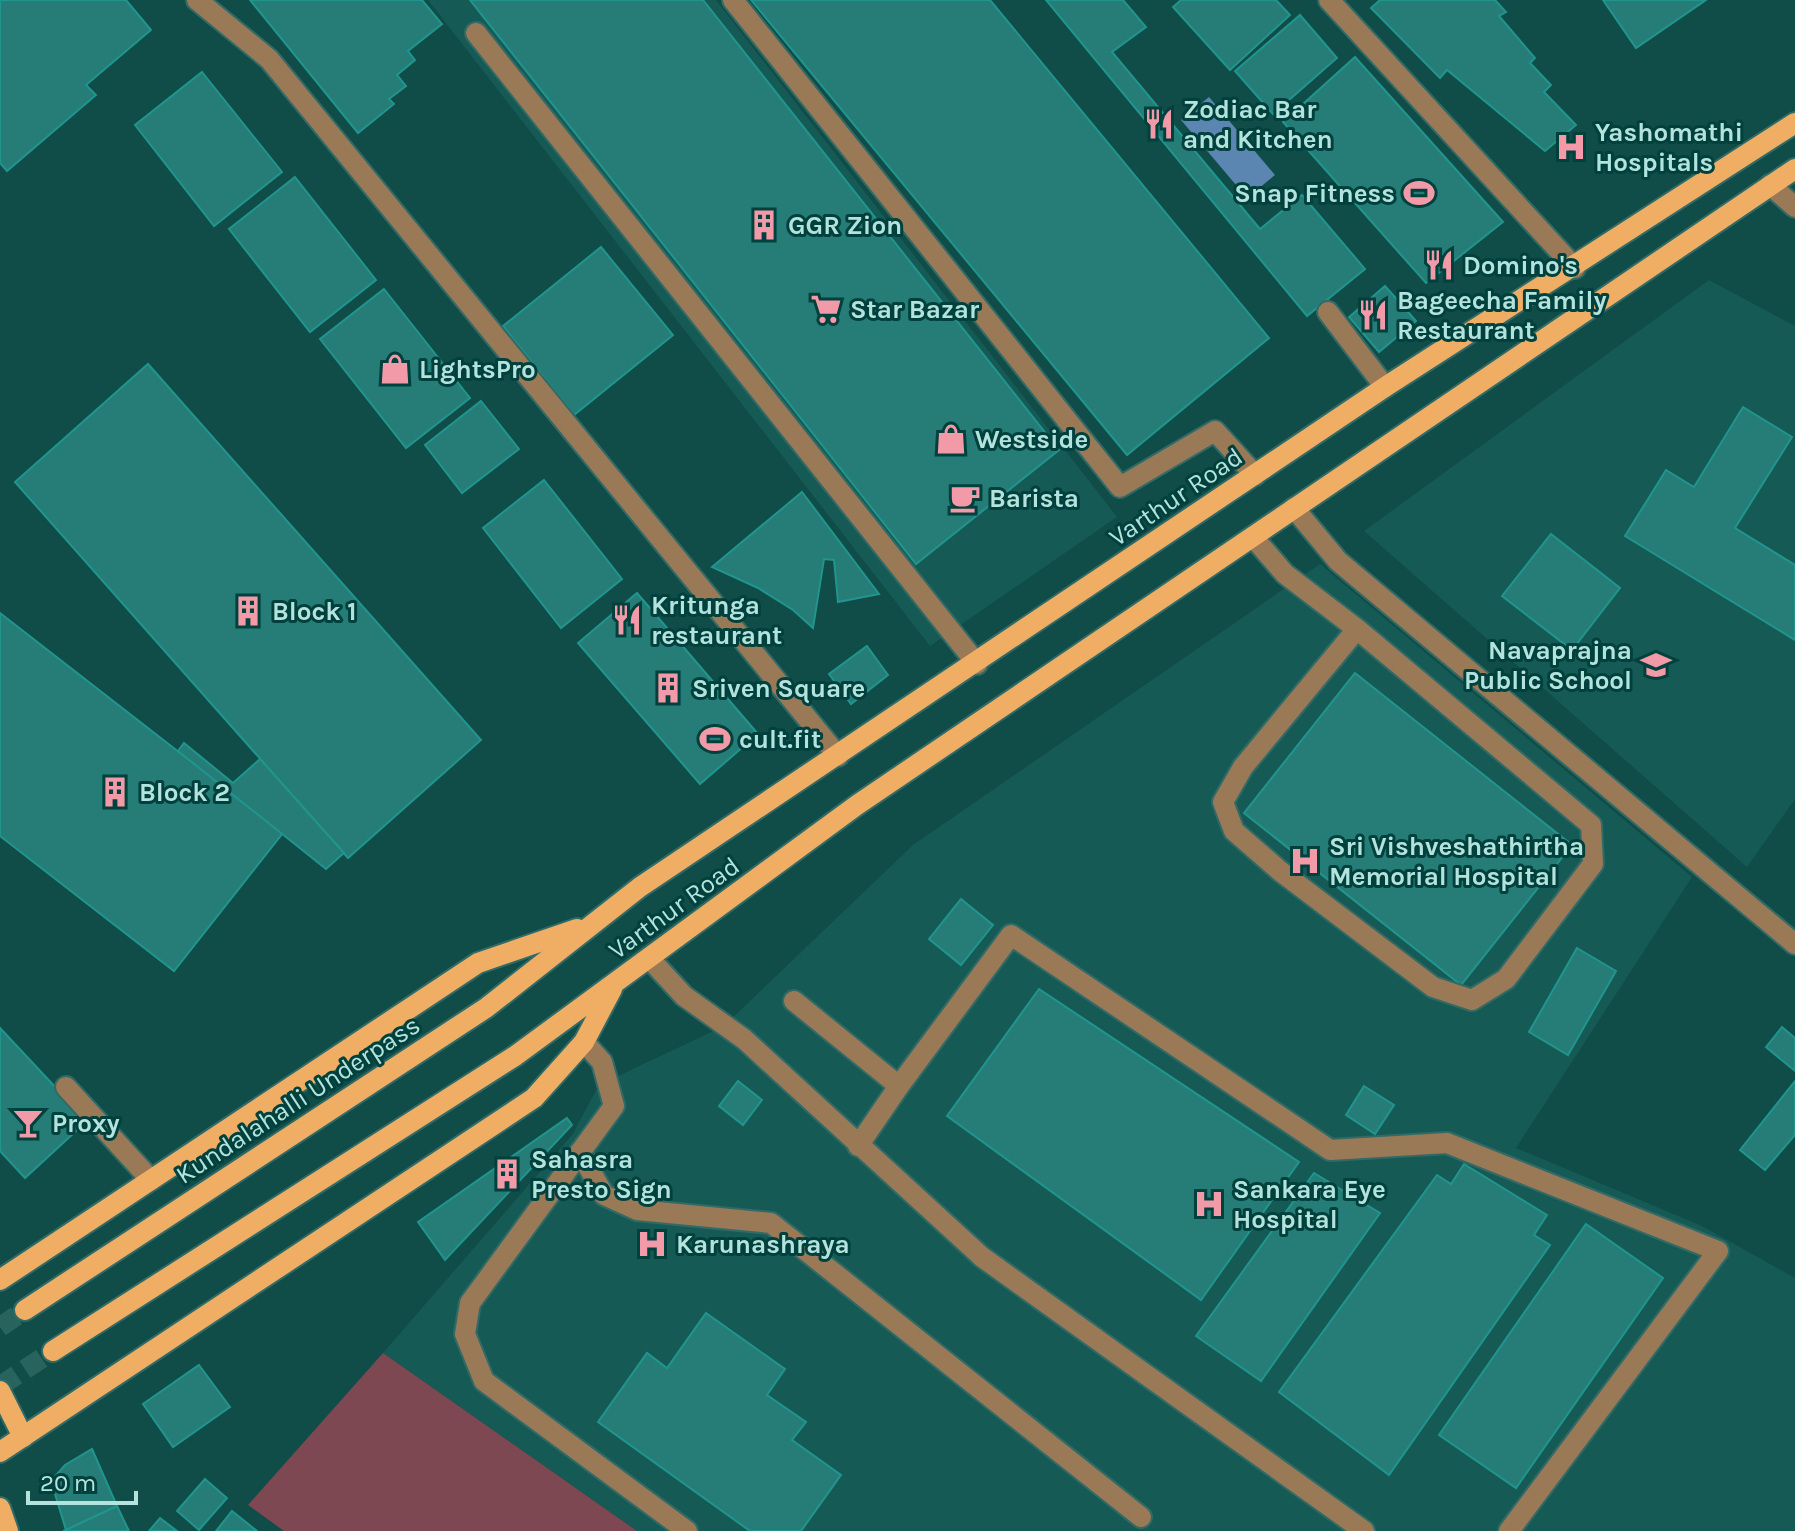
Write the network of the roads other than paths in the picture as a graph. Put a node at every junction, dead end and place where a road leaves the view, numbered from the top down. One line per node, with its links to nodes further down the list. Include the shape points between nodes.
1 (733, 0): 12 (street, via 1120,487 1215,431)
2 (1329, 0): 9 (street)
3 (209, 3): 17 (street, via 269,59)
4 (476, 33): 16 (street)
5 (1795, 123): 9 (main road, Varthur Road)
6 (1795, 169): 7 (main road, Varthur Road)
7 (1770, 185): 8 (street); 13 (main road, Varthur Road)
8 (1795, 207)
9 (1575, 268): 11 (main road, Varthur Road)
10 (1328, 312): 11 (street)
11 (1385, 387): 12 (main road, Varthur Road)
12 (1255, 475): 16 (main road, Varthur Road)
13 (1294, 508): 14 (main road, Varthur Road); 19 (street, via 1338,561)
14 (1253, 537): 15 (street, via 1285,574); 20 (main road, Varthur Road, via 857,805)
15 (1357, 629): 15 (street, via 1591,825 1593,864 1506,979 1472,1000 1433,987 1280,871 1234,831 1223,802 1243,767)
16 (977, 664): 17 (main road, Varthur Road)
17 (838, 756): 18 (main road, Varthur Road)
18 (593, 924): 28 (main road, via 478,963); 30 (main road, Kundalahalli Underpass, via 486,1008)
19 (1795, 944)
20 (649, 958): 21 (main road, Varthur Road); 26 (street, via 684,996 744,1039)
21 (613, 985): 23 (main road); 31 (main road, via 515,1056)
22 (794, 1001): 24 (street)
23 (584, 1042): 27 (street, via 602,1062 614,1106); 33 (main road, via 534,1098)
24 (899, 1086): 26 (street); 40 (street, via 1011,935 1330,1150 1447,1143 1718,1251)
25 (66, 1087): 28 (street)
26 (858, 1146): 39 (street, via 982,1257)
27 (580, 1152): 36 (street, via 604,1195 637,1210 771,1223); 38 (street, via 470,1303 465,1334 484,1381)
28 (151, 1180): 29 (main road)
29 (0, 1280)
30 (25, 1310)
31 (53, 1351)
32 (0, 1391): 33 (main road)
33 (23, 1437): 34 (main road)
34 (0, 1452)
35 (0, 1508): 37 (main road)
36 (1141, 1517)
37 (8, 1531)
38 (687, 1531)
39 (1364, 1531)
40 (1509, 1531)

